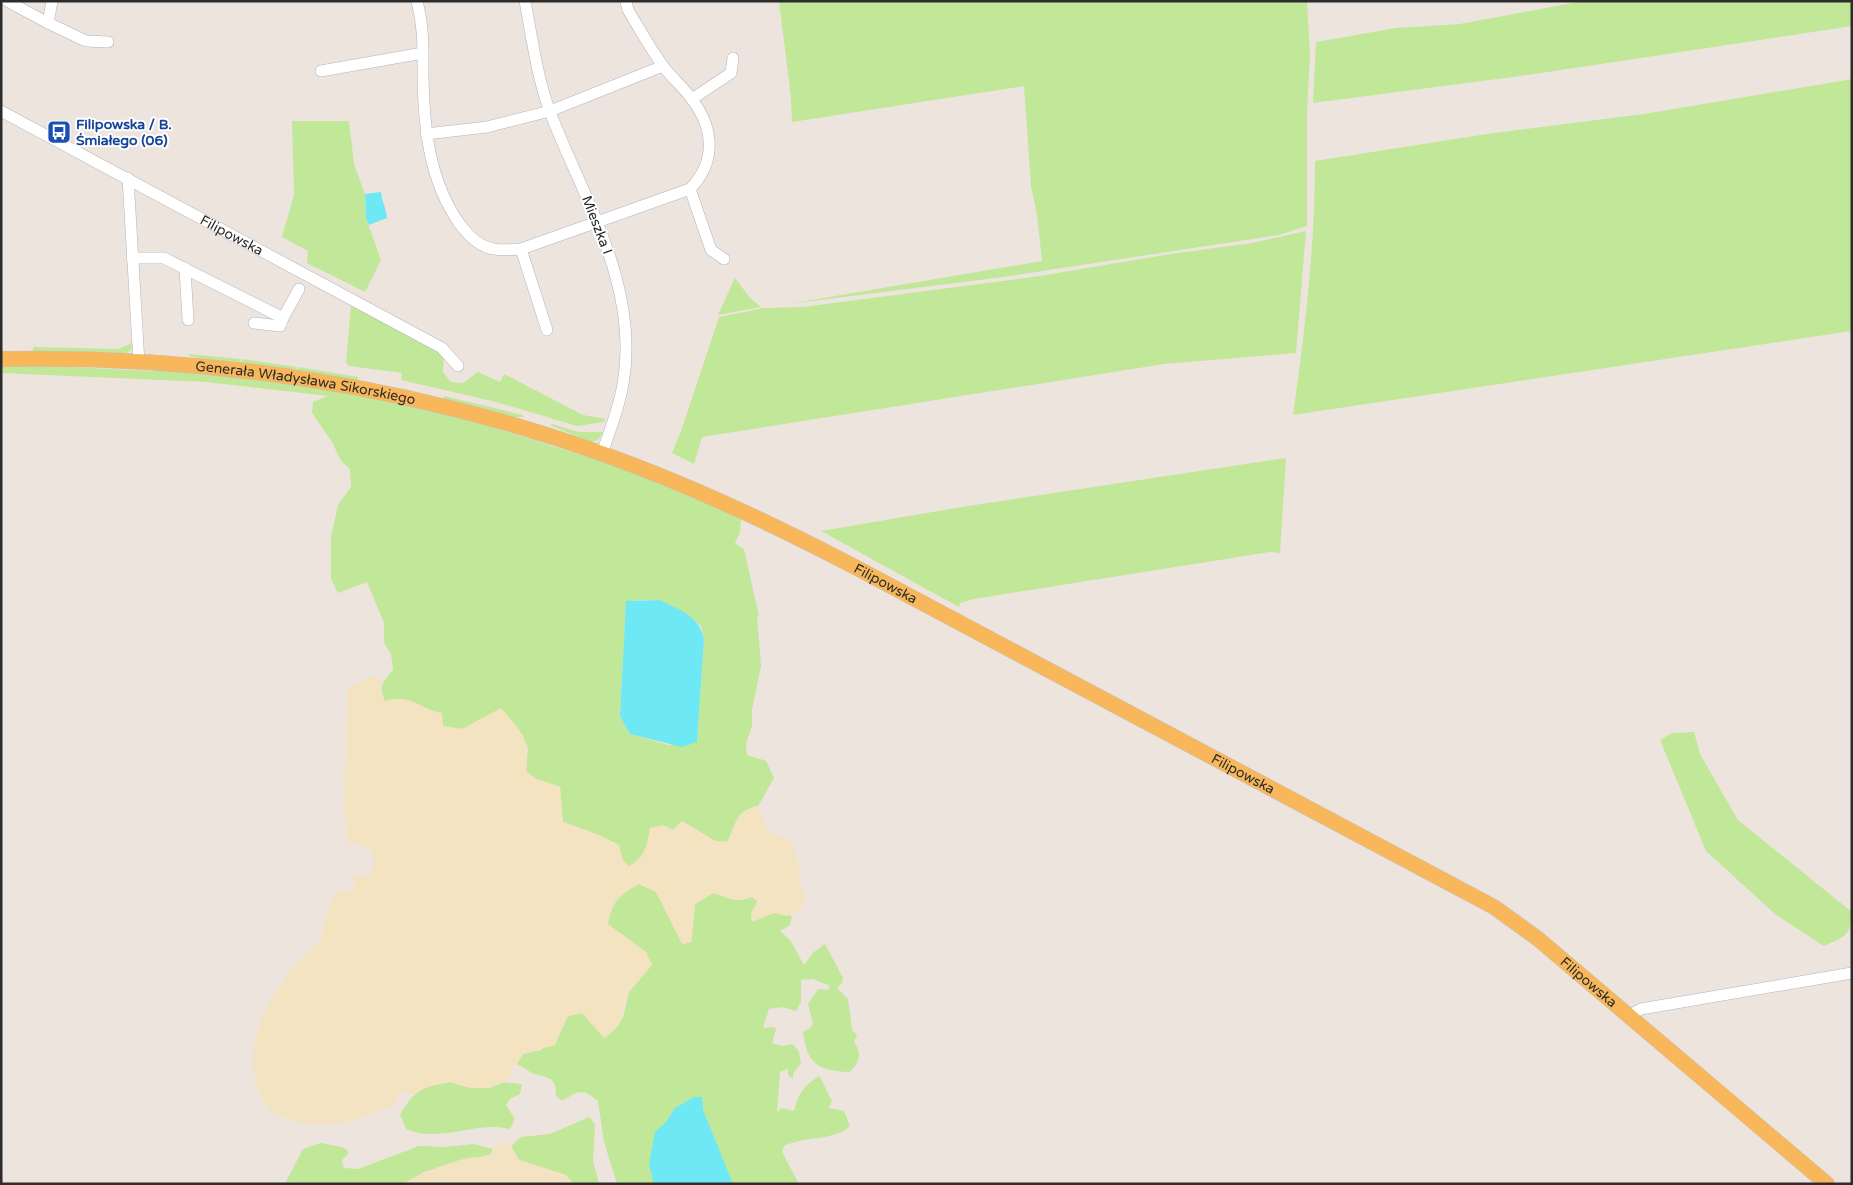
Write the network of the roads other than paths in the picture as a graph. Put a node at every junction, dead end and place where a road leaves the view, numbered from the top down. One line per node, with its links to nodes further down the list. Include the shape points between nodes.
1 (7, 1): 6 (street)
2 (52, 1): 6 (street)
3 (417, 1): 8 (street, via 424,25)
4 (525, 1): 14 (street, Mieszka I, via 537,66)
5 (626, 1): 10 (street, via 628,10)
6 (48, 23): 7 (street, via 86,41)
7 (108, 42)
8 (423, 53): 11 (street); 15 (street)
9 (732, 58): 12 (street, via 731,73)
10 (663, 66): 12 (street); 14 (street)
11 (321, 71)
12 (692, 99): 17 (street, via 706,126 710,148 706,169)
13 (1, 111): 16 (street, Filipowska)
14 (550, 111): 15 (street, via 488,127); 18 (street, Mieszka I)
15 (426, 134): 19 (street, via 432,164 448,207 463,229 483,246)
16 (128, 178): 20 (street); 30 (street, Filipowska, via 442,348)
17 (690, 189): 18 (street); 21 (street, via 711,250)
18 (598, 223): 19 (street); 31 (street, Mieszka I, via 623,304 625,344 624,384)
19 (521, 249): 27 (street)
20 (132, 258): 22 (street, via 164,258); 29 (street)
21 (724, 259)
22 (185, 268): 24 (street); 25 (street)
23 (299, 289): 24 (street)
24 (283, 318): 26 (street, via 280,326)
25 (188, 320)
26 (254, 323)
27 (547, 330)
28 (1, 359): 29 (main road, Generała Władysława Sikorskiego)
29 (139, 363): 31 (main road, Generała Władysława Sikorskiego, via 216,367 343,386 436,405)
30 (458, 366)
31 (602, 453): 33 (main road, Filipowska, via 713,498 806,541 1463,891 1530,932)
32 (1852, 973): 33 (street, via 1641,1009)
33 (1628, 1016): 34 (main road, Filipowska)
34 (1827, 1184)

